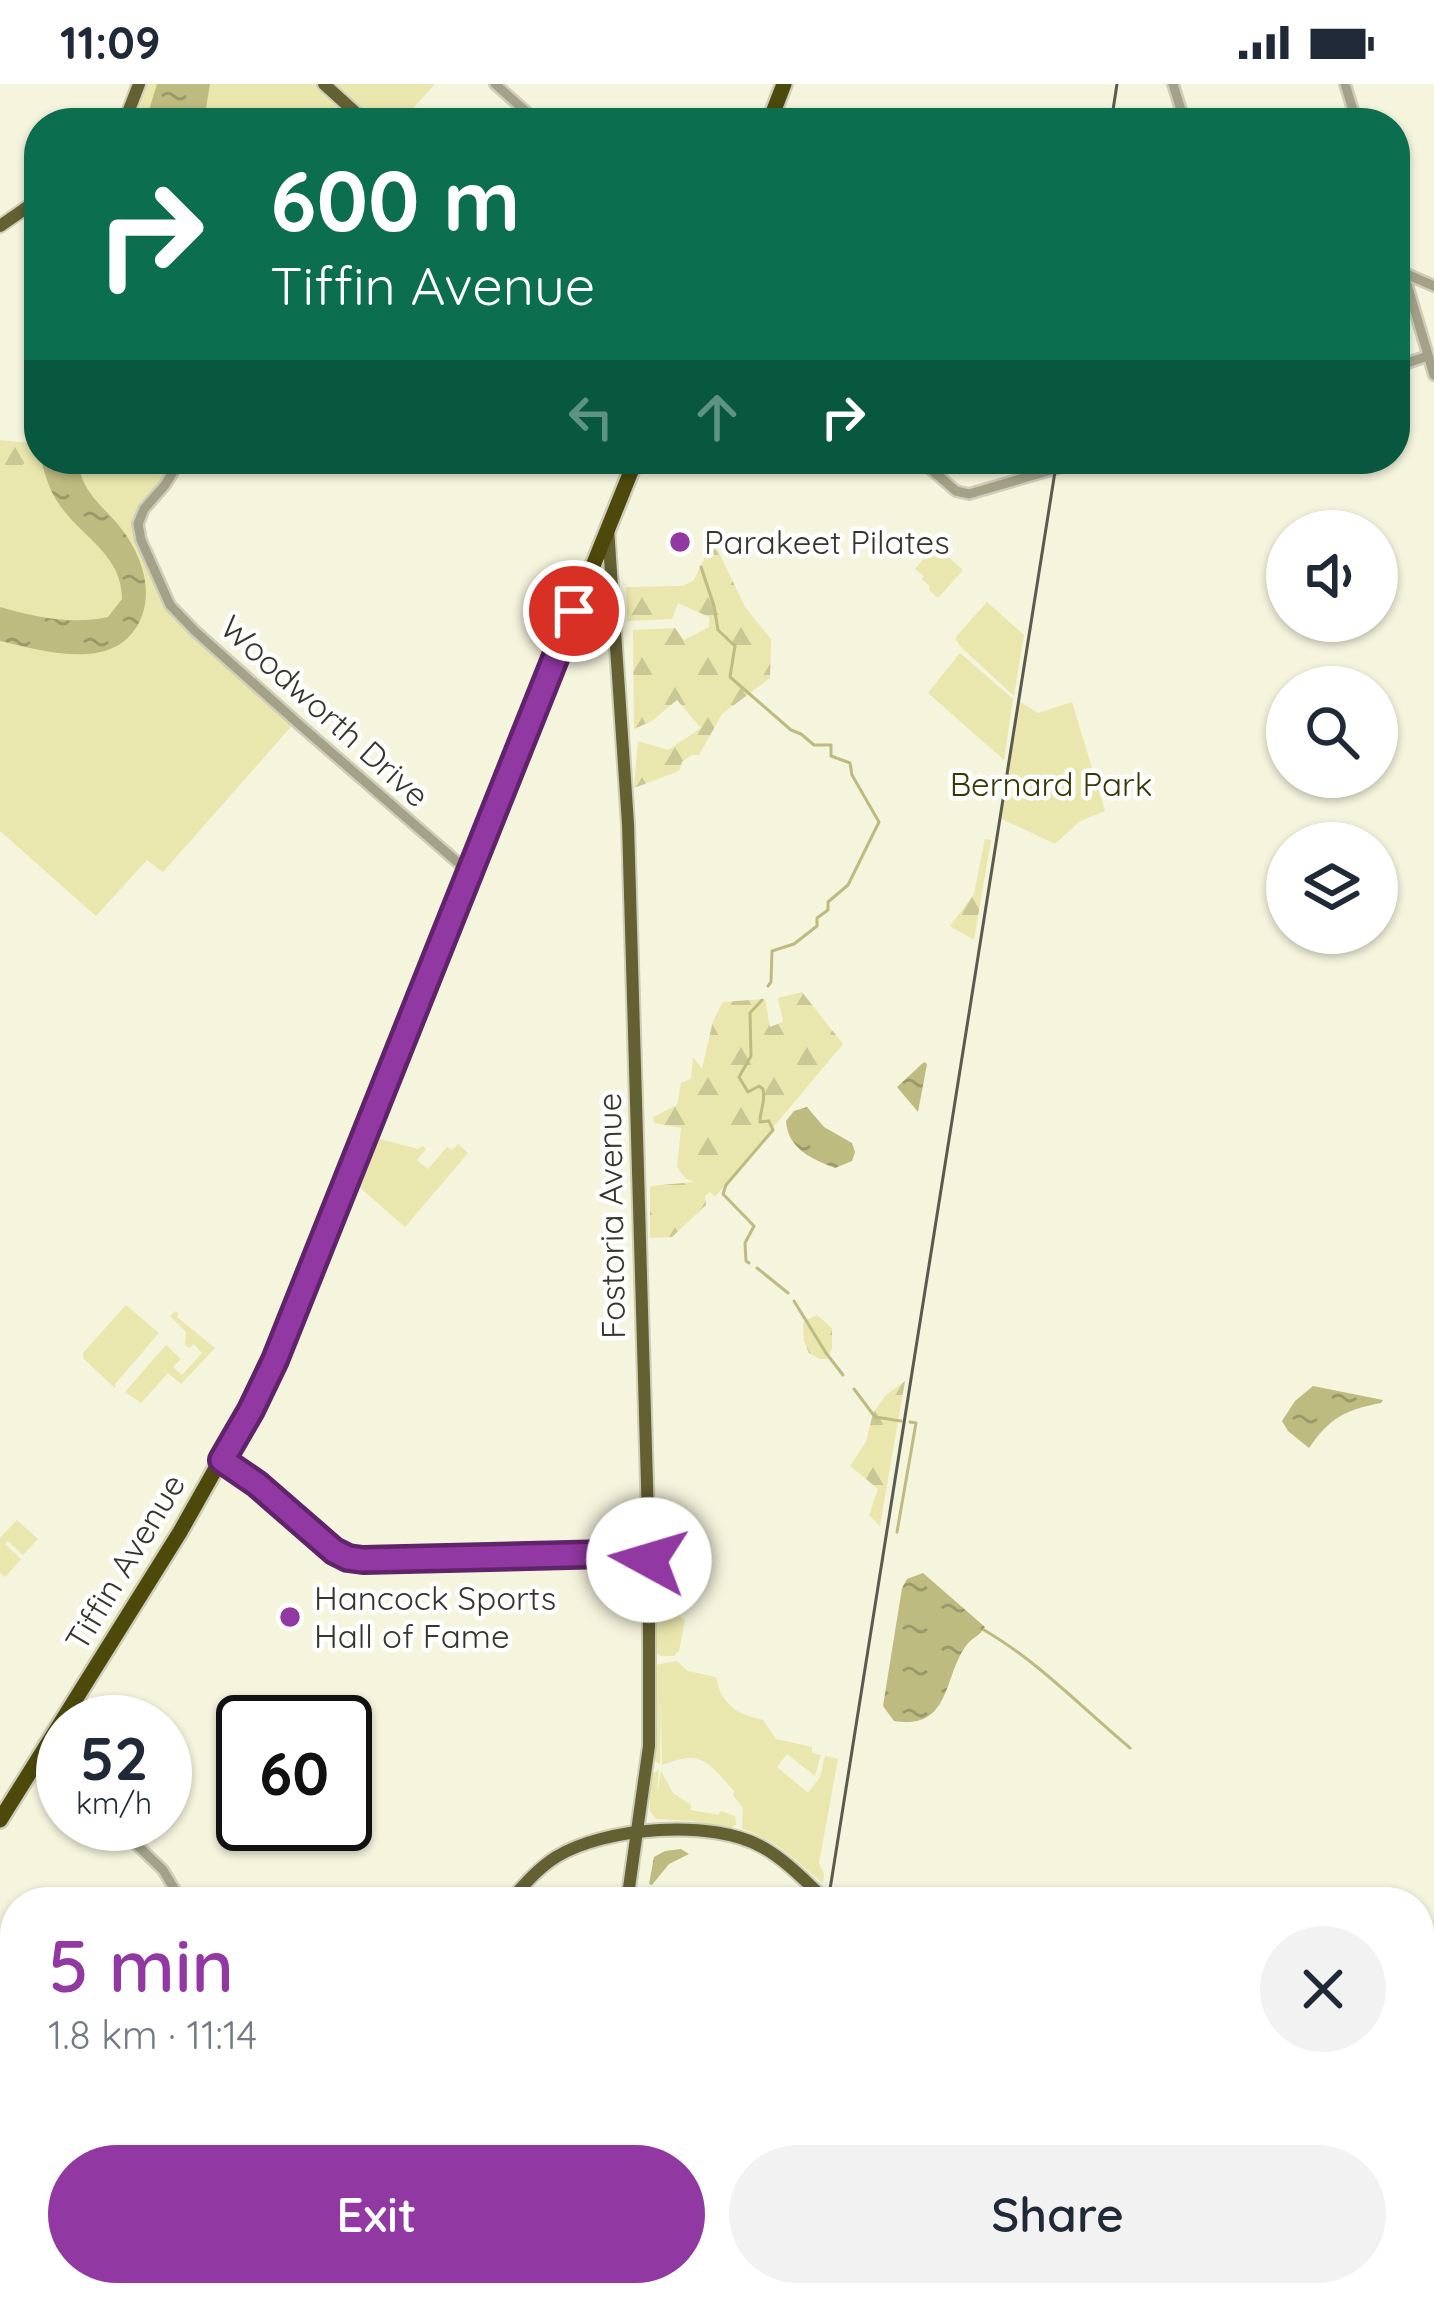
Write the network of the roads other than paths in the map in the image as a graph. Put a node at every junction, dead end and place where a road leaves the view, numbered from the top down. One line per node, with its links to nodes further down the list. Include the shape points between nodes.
1 (324, 84): 3 (main road)
2 (495, 84): 4 (street)
3 (350, 108)
4 (521, 108)
5 (1410, 302): 6 (street)
6 (1428, 356): 7 (street); 8 (street)
7 (1410, 362)
8 (1434, 375)
9 (172, 474): 14 (street, Woodworth Drive, via 139,520 170,604)
10 (630, 474): 13 (highway, Tiffin Avenue)
11 (936, 474): 12 (street, via 969,494)
12 (1038, 474)
13 (608, 526): 14 (highway, Tiffin Avenue); 16 (main road, Fostoria Avenue, via 628,824)
14 (470, 872): 15 (highway, Tiffin Avenue, via 275,1360)
15 (222, 1460): 16 (street, via 348,1558); 17 (highway, Tiffin Avenue)
16 (649, 1553): 20 (main road, Fostoria Avenue, via 649,1734)
17 (78, 1695)
18 (36, 1764): 19 (highway, Tiffin Avenue)
19 (0, 1820)
20 (638, 1833): 23 (main road, via 566,1852); 24 (main road, Fostoria Avenue); 25 (main road, via 704,1830 755,1844)
21 (143, 1851): 22 (street)
22 (173, 1887)
23 (523, 1887)
24 (629, 1887)
25 (811, 1887)

